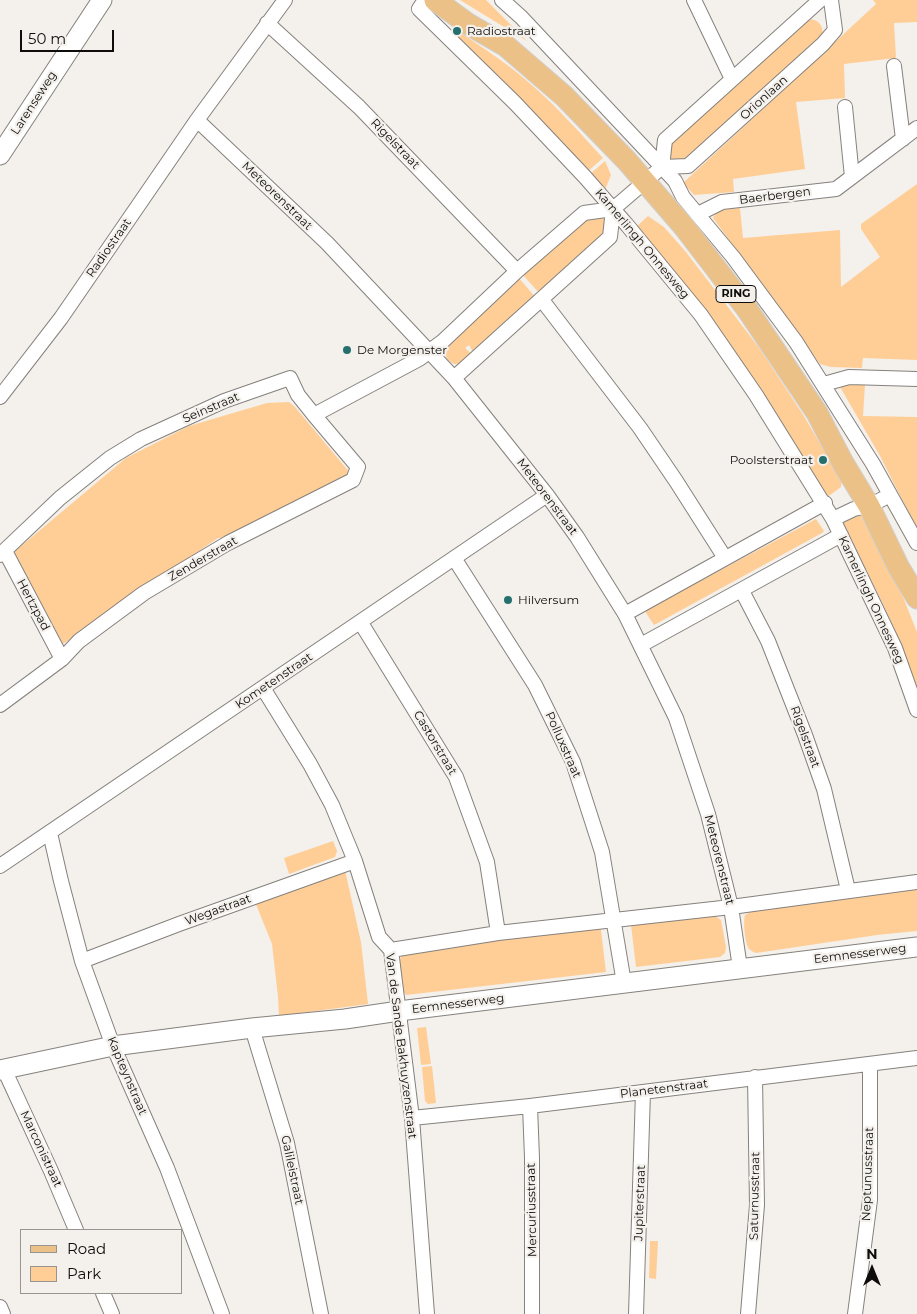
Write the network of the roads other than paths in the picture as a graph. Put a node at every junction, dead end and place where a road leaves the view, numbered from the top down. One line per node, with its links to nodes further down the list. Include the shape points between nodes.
1 (102, 0): 16 (street, Larenseweg)
2 (285, 0): 9 (street, Radiostraat)
3 (425, 0): 20 (street, Kamerlingh Onnesweg, via 419,9 515,103)
4 (436, 0): 19 (main road, RING, via 506,46 538,73 571,103)
5 (502, 0): 17 (street)
6 (694, 0): 11 (street)
7 (820, 0): 11 (street)
8 (831, 0): 17 (street, Orionlaan, via 835,30 823,44 688,166)
9 (267, 24): 13 (street, Radiostraat); 22 (street, Rigelstraat, via 359,107)
10 (894, 66): 15 (street)
11 (732, 78): 17 (street, via 665,140)
12 (845, 108): 18 (street)
13 (197, 120): 24 (street, Meteorenstraat, via 327,243); 28 (street, Radiostraat, via 61,318)
14 (917, 128): 15 (street, Baerbergen)
15 (902, 138): 18 (street, Baerbergen)
16 (0, 155)
17 (662, 167): 19 (street); 21 (street)
18 (852, 177): 21 (street, Baerbergen, via 836,189 722,202)
19 (645, 182): 20 (street); 31 (main road, RING, via 747,309 817,413 853,458)
20 (613, 209): 22 (street, via 584,212); 23 (street, via 610,236); 32 (street, Kamerlingh Onnesweg, via 701,314)
21 (698, 214): 27 (street, via 768,303)
22 (516, 270): 24 (street)
23 (542, 300): 25 (street); 38 (street, via 640,428)
24 (428, 352): 25 (street, Meteorenstraat); 29 (street)
25 (454, 378): 30 (street, Meteorenstraat)
26 (917, 379): 27 (street, via 849,377)
27 (824, 384): 31 (street, via 874,464)
28 (0, 397)
29 (314, 415): 36 (street, Seinstraat, via 298,395 290,378 224,402 141,439 110,458 60,498); 44 (street, Zenderstraat, via 358,467 353,480 228,543 144,593 79,641)
30 (547, 495): 37 (street, Kometenstraat); 41 (street, Meteorenstraat)
31 (879, 501): 33 (street); 35 (street); 40 (main road, RING, via 906,562)
32 (825, 503): 33 (street, Kamerlingh Onnesweg); 38 (street)
33 (833, 519): 34 (street, Kamerlingh Onnesweg)
34 (841, 535): 39 (street); 47 (street, Kamerlingh Onnesweg, via 895,648)
35 (917, 543)
36 (2, 553): 44 (street, Hertzpad)
37 (454, 558): 42 (street, Kometenstraat); 54 (street, Polluxstraat, via 535,685 573,762 602,852)
38 (725, 558): 41 (street)
39 (742, 590): 43 (street); 52 (street, Rigelstraat, via 768,641 806,735 824,789)
40 (915, 593)
41 (625, 614): 43 (street, Meteorenstraat)
42 (361, 623): 45 (street, Kometenstraat); 55 (street, Castorstraat, via 456,776 487,862)
43 (641, 645): 53 (street, Meteorenstraat, via 676,718 708,814)
44 (62, 658): 46 (street, Zenderstraat)
45 (263, 688): 48 (street, Kometenstraat); 49 (street, Van de Sande Bakhuyzenstraat, via 332,805)
46 (0, 705)
47 (917, 710)
48 (50, 833): 50 (street, Kometenstraat); 58 (street, Kapteynstraat)
49 (355, 861): 57 (street, Van de Sande Bakhuyzenstraat, via 379,937); 58 (street, Wegastraat)
50 (0, 866)
51 (917, 882): 52 (street)
52 (848, 890): 53 (street)
53 (731, 907): 54 (street); 59 (street, Meteorenstraat)
54 (613, 919): 55 (street); 60 (street, Polluxstraat)
55 (498, 933): 57 (street)
56 (917, 947): 59 (street, Eemnesserweg)
57 (391, 950): 61 (street, Van de Sande Bakhuyzenstraat)
58 (82, 961): 63 (street, Kapteynstraat)
59 (740, 968): 60 (street, Eemnesserweg)
60 (624, 983): 61 (street, Eemnesserweg)
61 (399, 1011): 62 (street, Eemnesserweg); 70 (street, Van de Sande Bakhuyzenstraat)
62 (252, 1028): 63 (street, Eemnesserweg); 77 (street, Galileistraat, via 287,1143)
63 (113, 1046): 66 (street, Eemnesserweg); 76 (street, Kapteynstraat, via 167,1168)
64 (917, 1058): 65 (street, Planetenstraat)
65 (870, 1064): 67 (street, Planetenstraat); 82 (street, Neptunusstraat, via 870,1200)
66 (2, 1069): 71 (street, Marconistraat, via 52,1171)
67 (755, 1077): 68 (street, Planetenstraat); 81 (street, Saturnusstraat, via 757,1205)
68 (643, 1092): 69 (street, Planetenstraat); 80 (street, Jupiterstraat)
69 (530, 1106): 70 (street, Planetenstraat); 79 (street, Mercuriusstraat)
70 (412, 1118): 78 (street, Van de Sande Bakhuyzenstraat)
71 (76, 1229)
72 (103, 1294): 75 (street)
73 (0, 1307): 74 (street)
74 (3, 1314)
75 (112, 1314)
76 (222, 1314)
77 (321, 1314)
78 (427, 1314)
79 (532, 1314)
80 (636, 1314)
81 (748, 1314)
82 (855, 1314)

